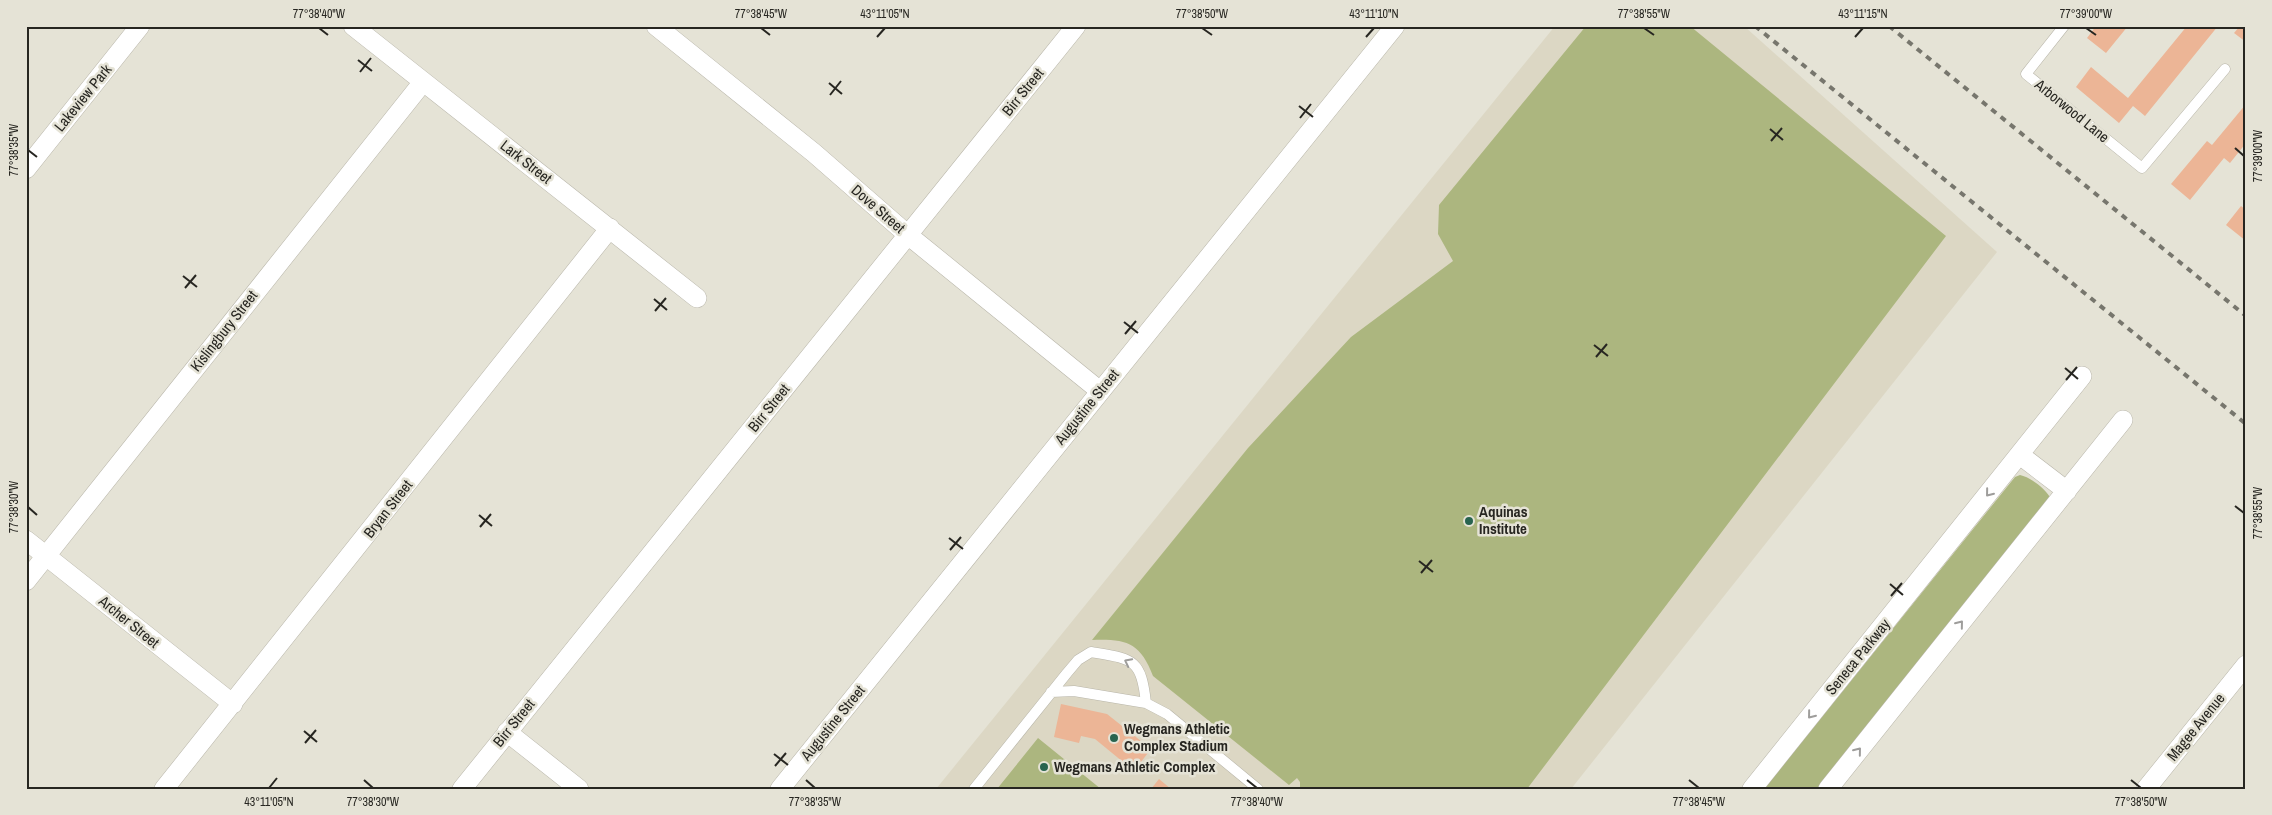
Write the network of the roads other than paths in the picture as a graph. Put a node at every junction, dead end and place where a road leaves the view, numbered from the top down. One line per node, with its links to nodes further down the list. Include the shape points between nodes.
1 (140, 26): 9 (street, Lakeview Park)
2 (354, 26): 8 (street, Lark Street)
3 (656, 26): 11 (street, Dove Street, via 814,153)
4 (1076, 26): 11 (street, Birr Street)
5 (1395, 26): 14 (street, Augustine Street)
6 (2064, 26): 7 (lane, Arborwood Lane, via 2026,74 2142,168)
7 (2224, 69)
8 (423, 82): 10 (street, Lark Street); 19 (street, Kislingbury Street)
9 (26, 169)
10 (610, 228): 12 (street, Lark Street); 24 (street, Bryan Street)
11 (908, 235): 14 (street, Dove Street); 25 (street, Birr Street)
12 (697, 298)
13 (2082, 376): 16 (street, Seneca Parkway)
14 (1100, 391): 29 (street, Augustine Street)
15 (2123, 420): 17 (street)
16 (2020, 455): 17 (street); 32 (street, Seneca Parkway, one-way to 32)
17 (2067, 491): 33 (street, one-way to 17)
18 (26, 540): 19 (street, Archer Street)
19 (46, 556): 20 (street, Kislingbury Street); 24 (street, Archer Street)
20 (26, 581)
21 (2246, 665): 34 (street, Magee Avenue)
22 (1051, 692): 23 (lane, via 1074,691); 23 (lane, one-way to 22, via 1138,668 1129,660 1091,652 1078,660); 30 (lane)
23 (1146, 703): 31 (lane, via 1167,714)
24 (233, 704): 26 (street, Bryan Street)
25 (507, 732): 27 (street, Birr Street); 28 (street)
26 (164, 789)
27 (462, 789)
28 (579, 789)
29 (780, 789)
30 (974, 789)
31 (1258, 789)
32 (1752, 789)
33 (1828, 789)
34 (2146, 789)

